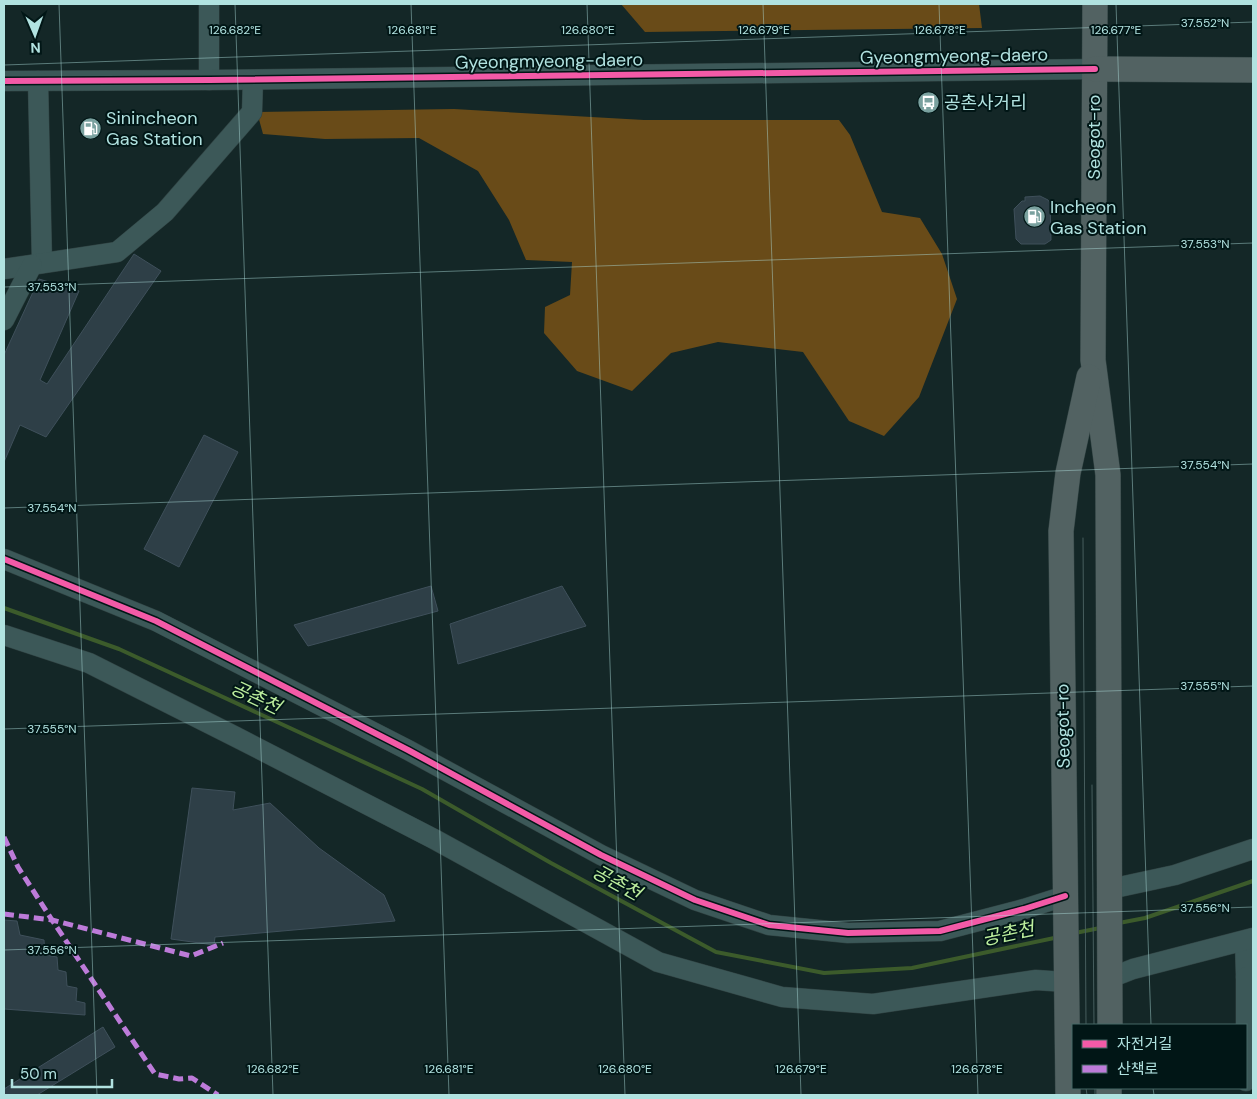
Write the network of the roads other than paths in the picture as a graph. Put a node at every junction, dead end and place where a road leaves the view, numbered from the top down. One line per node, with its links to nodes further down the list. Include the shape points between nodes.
1 (209, 4): 5 (street)
2 (1096, 4): 3 (main road, Seogot-ro)
3 (1095, 69): 4 (main road, Gyeongmyeong-daero); 6 (street, Gyeongmyeong-daero); 12 (main road, Seogot-ro)
4 (1253, 70)
5 (209, 80): 6 (street, Gyeongmyeong-daero); 8 (street, Gyeongmyeong-daero)
6 (253, 80): 9 (street, via 252,112 165,212 117,252)
7 (4, 81): 8 (street, Gyeongmyeong-daero)
8 (38, 81): 9 (street)
9 (37, 264): 10 (street); 11 (street)
10 (4, 269)
11 (4, 320)
12 (1094, 370): 16 (main road, Seogot-ro, via 1108,475); 17 (main road, Seogot-ro, via 1068,473 1061,531)
13 (4, 559): 17 (street, via 156,621 408,750 601,854 695,900 769,925 848,933 940,931)
14 (4, 635): 20 (street, via 89,663 236,736 434,839 658,962 782,997 873,1004 1036,980)
15 (1253, 849): 16 (street, via 1175,875)
16 (1110, 890): 19 (main road, Seogot-ro)
17 (1069, 898): 20 (main road, Seogot-ro)
18 (1249, 940): 19 (street, via 1133,969); 21 (street)
19 (1110, 970): 23 (main road, Seogot-ro)
20 (1070, 971): 22 (main road, Seogot-ro); 24 (main road, Seogot-ro)
21 (1250, 977): 25 (street)
22 (1079, 1024)
23 (1110, 1024)
24 (1072, 1030)
25 (1247, 1055)

